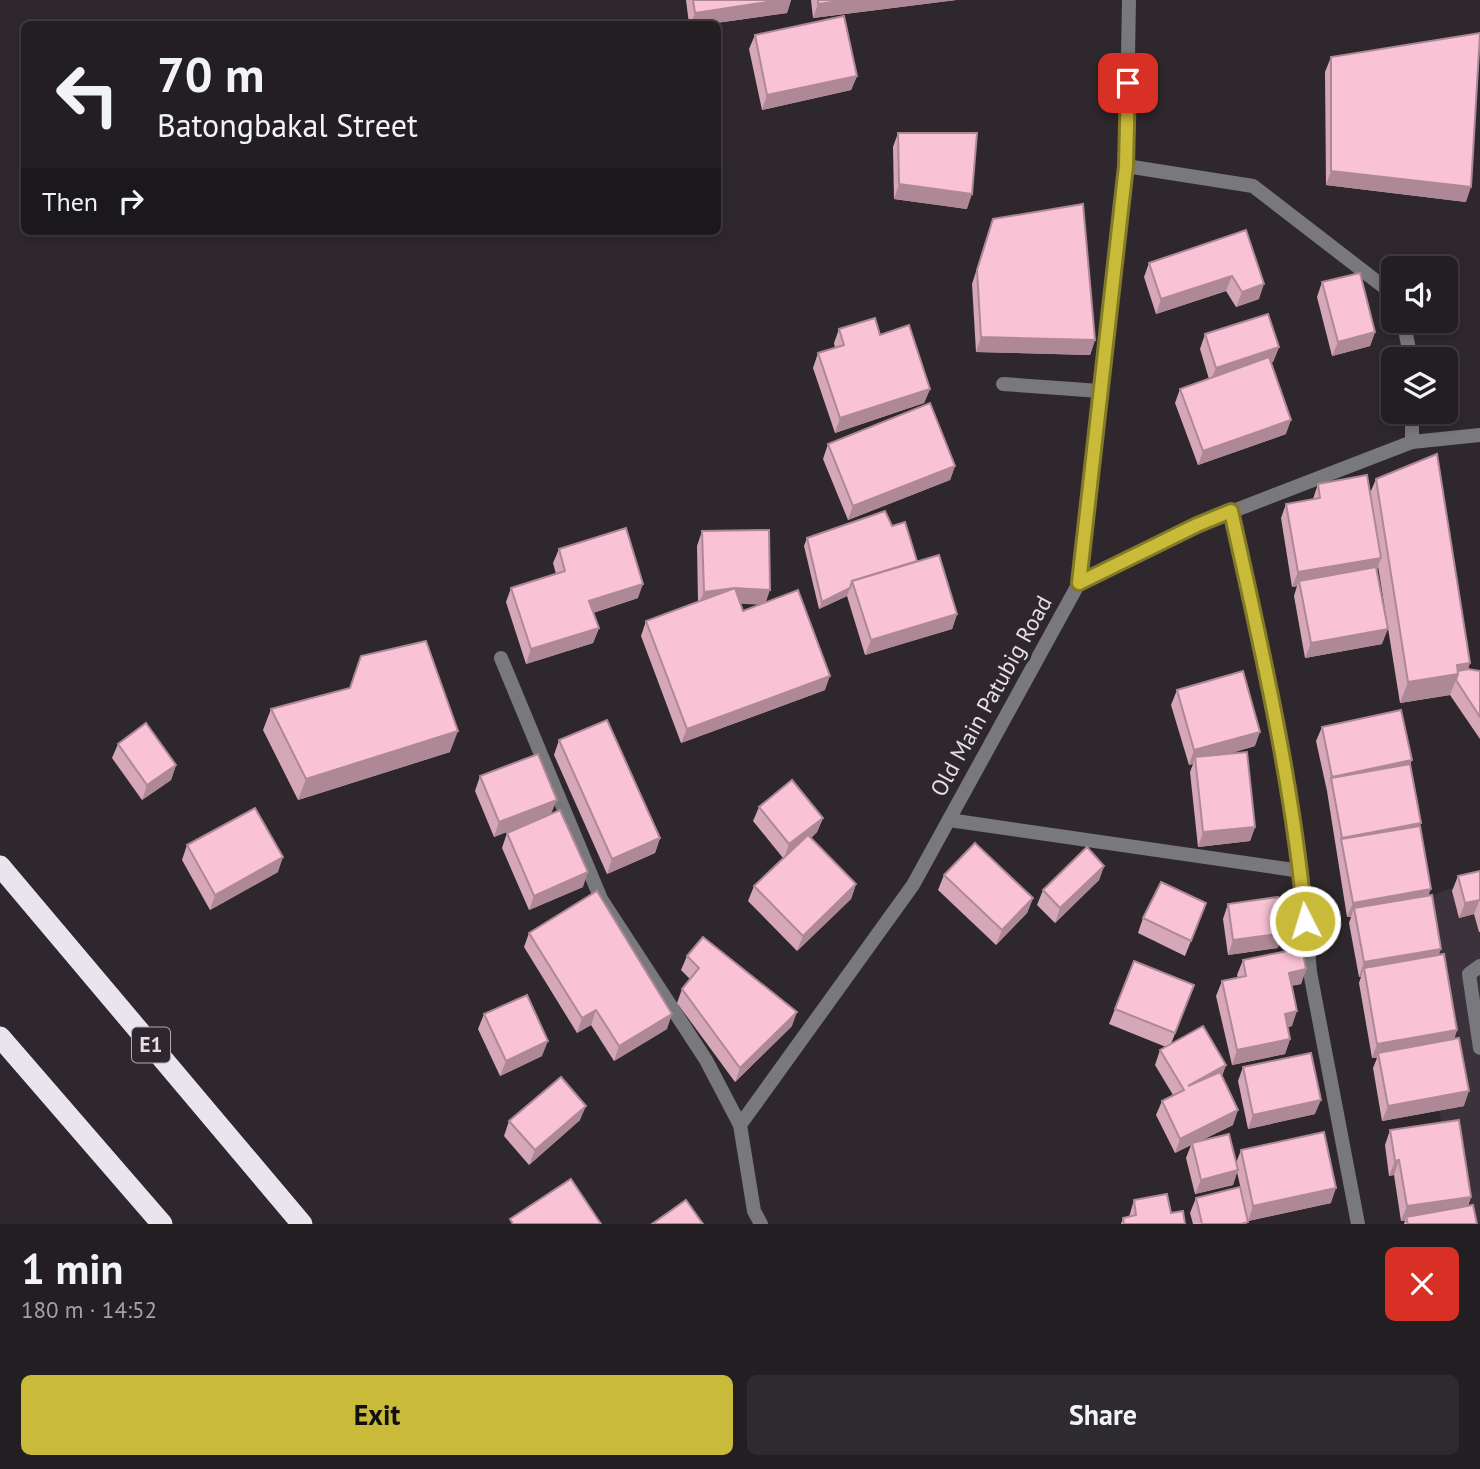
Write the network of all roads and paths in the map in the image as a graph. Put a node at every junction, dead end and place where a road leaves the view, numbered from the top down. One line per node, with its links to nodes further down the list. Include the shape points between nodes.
1 (1129, 0): 2 (street, Old Main Patubig Road)
2 (1126, 166): 3 (street, via 1253,186); 5 (street, Old Main Patubig Road)
3 (1381, 285)
4 (1003, 384): 5 (street)
5 (1100, 391): 10 (street, Old Main Patubig Road)
6 (1412, 424): 8 (street)
7 (1480, 435): 8 (street)
8 (1412, 442): 9 (street)
9 (1231, 511): 10 (street); 14 (street, via 1271,695)
10 (1079, 583): 12 (street, Old Main Patubig Road)
11 (501, 658): 18 (street, via 601,899 706,1060)
12 (949, 820): 14 (street); 18 (street, Old Main Patubig Road, via 913,885)
13 (0, 866): 20 (highway, E1)
14 (1301, 871): 22 (street, via 1310,972)
15 (1480, 966): 17 (street, via 1469,974)
16 (0, 1037): 19 (highway)
17 (1480, 1048)
18 (740, 1125): 21 (street, via 754,1211)
19 (162, 1224)
20 (302, 1224)
21 (761, 1224)
22 (1358, 1224)

